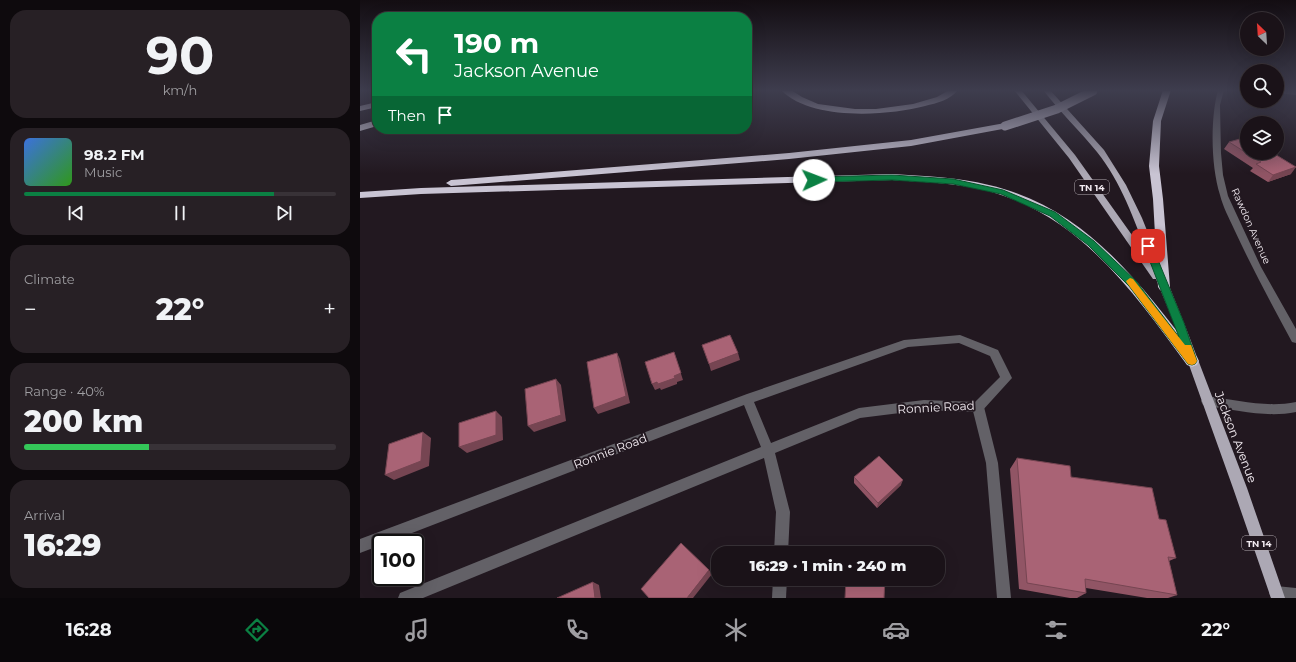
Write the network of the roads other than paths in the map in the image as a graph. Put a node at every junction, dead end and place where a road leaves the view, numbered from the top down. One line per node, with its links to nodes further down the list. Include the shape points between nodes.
1 (1030, 118): 8 (highway, bridge, via 1005,126 911,143 789,156)
2 (1040, 118): 10 (main road, Jackson Avenue / TN 14, via 1072,157)
3 (1071, 118): 10 (main road, Jackson Avenue / TN 14, via 1101,152 1122,185 1138,218)
4 (1158, 118): 10 (highway, via 1154,160)
5 (1217, 118): 11 (street, Rawdon Avenue, via 1217,153 1224,196 1256,267)
6 (372, 124): 7 (highway)
7 (360, 128)
8 (360, 192)
9 (360, 195): 12 (highway, via 892,178 953,181 1003,192 1052,214 1091,243 1132,283)
10 (1164, 287): 12 (main road, Jackson Avenue / TN 14)
11 (1296, 339)
12 (1192, 361): 14 (main road, Jackson Avenue / TN 14)
13 (747, 399): 15 (street, Ronnie Road, via 908,343 960,339 994,353 1006,378); 17 (street); 18 (street, Ronnie Road)
14 (1207, 401): 16 (street, via 1267,408); 21 (main road, Jackson Avenue / TN 14)
15 (978, 407): 17 (street, Ronnie Road, via 924,406 859,413); 25 (street, via 992,463)
16 (1295, 408)
17 (768, 450): 19 (street, via 783,512); 23 (street, Ronnie Road)
18 (360, 546)
19 (781, 546)
20 (780, 586): 24 (street)
21 (1277, 595): 22 (street)
22 (1296, 595)
23 (405, 598)
24 (779, 598)
25 (1004, 598)

